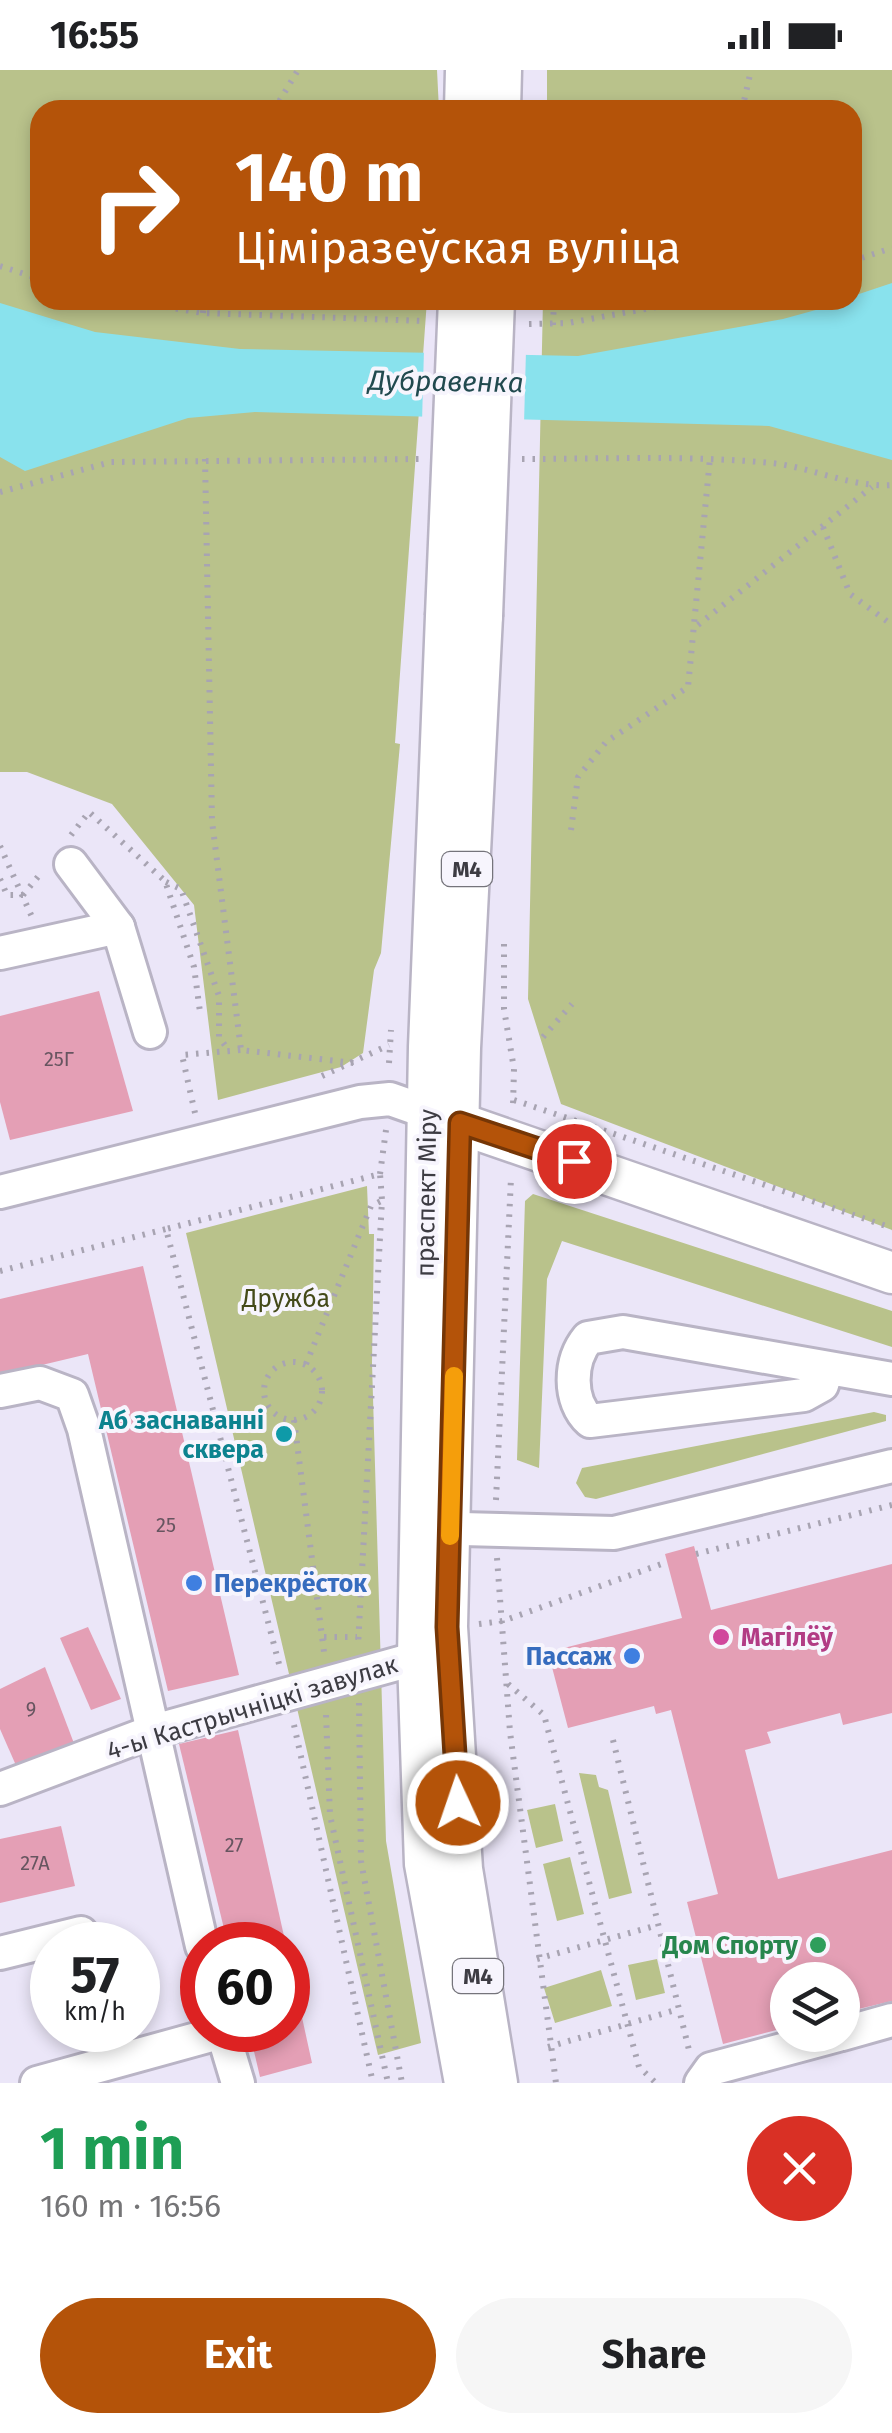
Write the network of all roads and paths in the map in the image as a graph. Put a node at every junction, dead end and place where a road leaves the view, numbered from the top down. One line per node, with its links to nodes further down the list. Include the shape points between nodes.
1 (298, 70): 5 (path)
2 (466, 70): 6 (main road)
3 (501, 70): 7 (main road)
4 (751, 70): 8 (path)
5 (280, 100)
6 (465, 100)
7 (500, 100)
8 (744, 100)
9 (892, 248): 10 (path)
10 (862, 258)
11 (0, 266): 12 (path)
12 (30, 275)
13 (185, 310): 19 (path)
14 (203, 310): 19 (path)
15 (554, 310): 20 (path)
16 (625, 310): 20 (path)
17 (449, 311): 19 (path); 25 (main road, праспект Міру / М4, bridge)
18 (505, 312): 20 (path); 25 (main road, праспект Міру / М4, bridge)
19 (203, 313)
20 (553, 325)
21 (710, 458): 26 (path)
22 (205, 459): 39 (path, via 212,820)
23 (874, 486): 24 (path)
24 (823, 527): 26 (path); 27 (path, via 850,594)
25 (464, 616): 44 (main road, праспект Міру / М4, via 468,852)
26 (697, 626): 28 (path, via 688,687 606,742 578,777)
27 (892, 626)
28 (570, 830)
29 (0, 846): 31 (path, via 23,895 7,895)
30 (71, 864): 33 (street)
31 (0, 879)
32 (164, 881): 40 (path, via 182,889 219,996 219,1037)
33 (118, 928): 35 (street); 37 (street)
34 (504, 930): 42 (path)
35 (0, 953)
36 (572, 1004): 38 (path)
37 (150, 1032)
38 (543, 1037)
39 (241, 1050): 40 (path); 41 (path)
40 (229, 1051): 43 (path, via 182,1055)
41 (354, 1063)
42 (514, 1100): 45 (path); 48 (path)
43 (196, 1116)
44 (443, 1118): 45 (main road); 46 (street, via 390,1099 360,1102); 59 (main road, праспект Міру / М4)
45 (513, 1139): 51 (main road); 60 (path)
46 (0, 1192)
47 (382, 1200): 49 (path, via 380,1174); 52 (path, via 371,1206); 66 (path)
48 (892, 1228)
49 (166, 1230): 50 (path); 71 (path)
50 (0, 1271)
51 (892, 1273)
52 (306, 1364): 56 (path, via 320,1378 322,1397 312,1414); 56 (path, via 278,1366 263,1390 276,1415)
53 (827, 1368): 53 (street, via 623,1332 588,1338 579,1348 574,1382 578,1410 590,1421 620,1420 804,1395 822,1385); 54 (street)
54 (892, 1379)
55 (0, 1392): 72 (street, via 40,1384 72,1395)
56 (294, 1420): 65 (path)
57 (892, 1466): 60 (street, via 614,1533)
58 (892, 1504): 61 (path)
59 (435, 1528): 60 (street); 67 (main road, праспект Міру / М4)
60 (495, 1531): 63 (path)
61 (696, 1554)
62 (667, 1562): 63 (path)
63 (503, 1621): 64 (path); 70 (path)
64 (477, 1624)
65 (324, 1637): 66 (path); 69 (path)
66 (358, 1638): 68 (path)
67 (434, 1659): 68 (street, 4-ы Кастрычніцкі завулак); 95 (main road, праспект Міру / М4, via 425,1864); 96 (main road, праспект Міру / М4)
68 (357, 1674): 69 (street, 4-ы Кастрычніцкі завулак); 94 (path, via 361,1861)
69 (324, 1682): 71 (street, 4-ы Кастрычніцкі завулак); 93 (path, via 330,1815)
70 (507, 1684): 77 (path, via 544,1715); 80 (path)
71 (286, 1692): 72 (street, 4-ы Кастрычніцкі завулак); 92 (path)
72 (154, 1731): 74 (street, 4-ы Кастрычніцкі завулак); 75 (street)
73 (613, 1740): 76 (path)
74 (1, 1786)
75 (197, 1922)
76 (658, 1925): 77 (path); 81 (path)
77 (606, 1939): 80 (path); 83 (path)
78 (30, 1946): 79 (street)
79 (0, 1953)
80 (537, 1959): 86 (path)
81 (679, 2009): 83 (path); 89 (path)
82 (892, 2020): 84 (street)
83 (627, 2023): 86 (path); 98 (path, via 639,2067)
84 (860, 2029)
85 (180, 2043): 90 (street)
86 (548, 2047): 97 (path)
87 (228, 2052): 91 (street)
88 (774, 2052): 89 (street)
89 (696, 2074)
90 (37, 2083)
91 (238, 2083)
92 (374, 2083)
93 (388, 2083)
94 (402, 2083)
95 (465, 2083)
96 (497, 2083)
97 (556, 2083)
98 (656, 2083)

